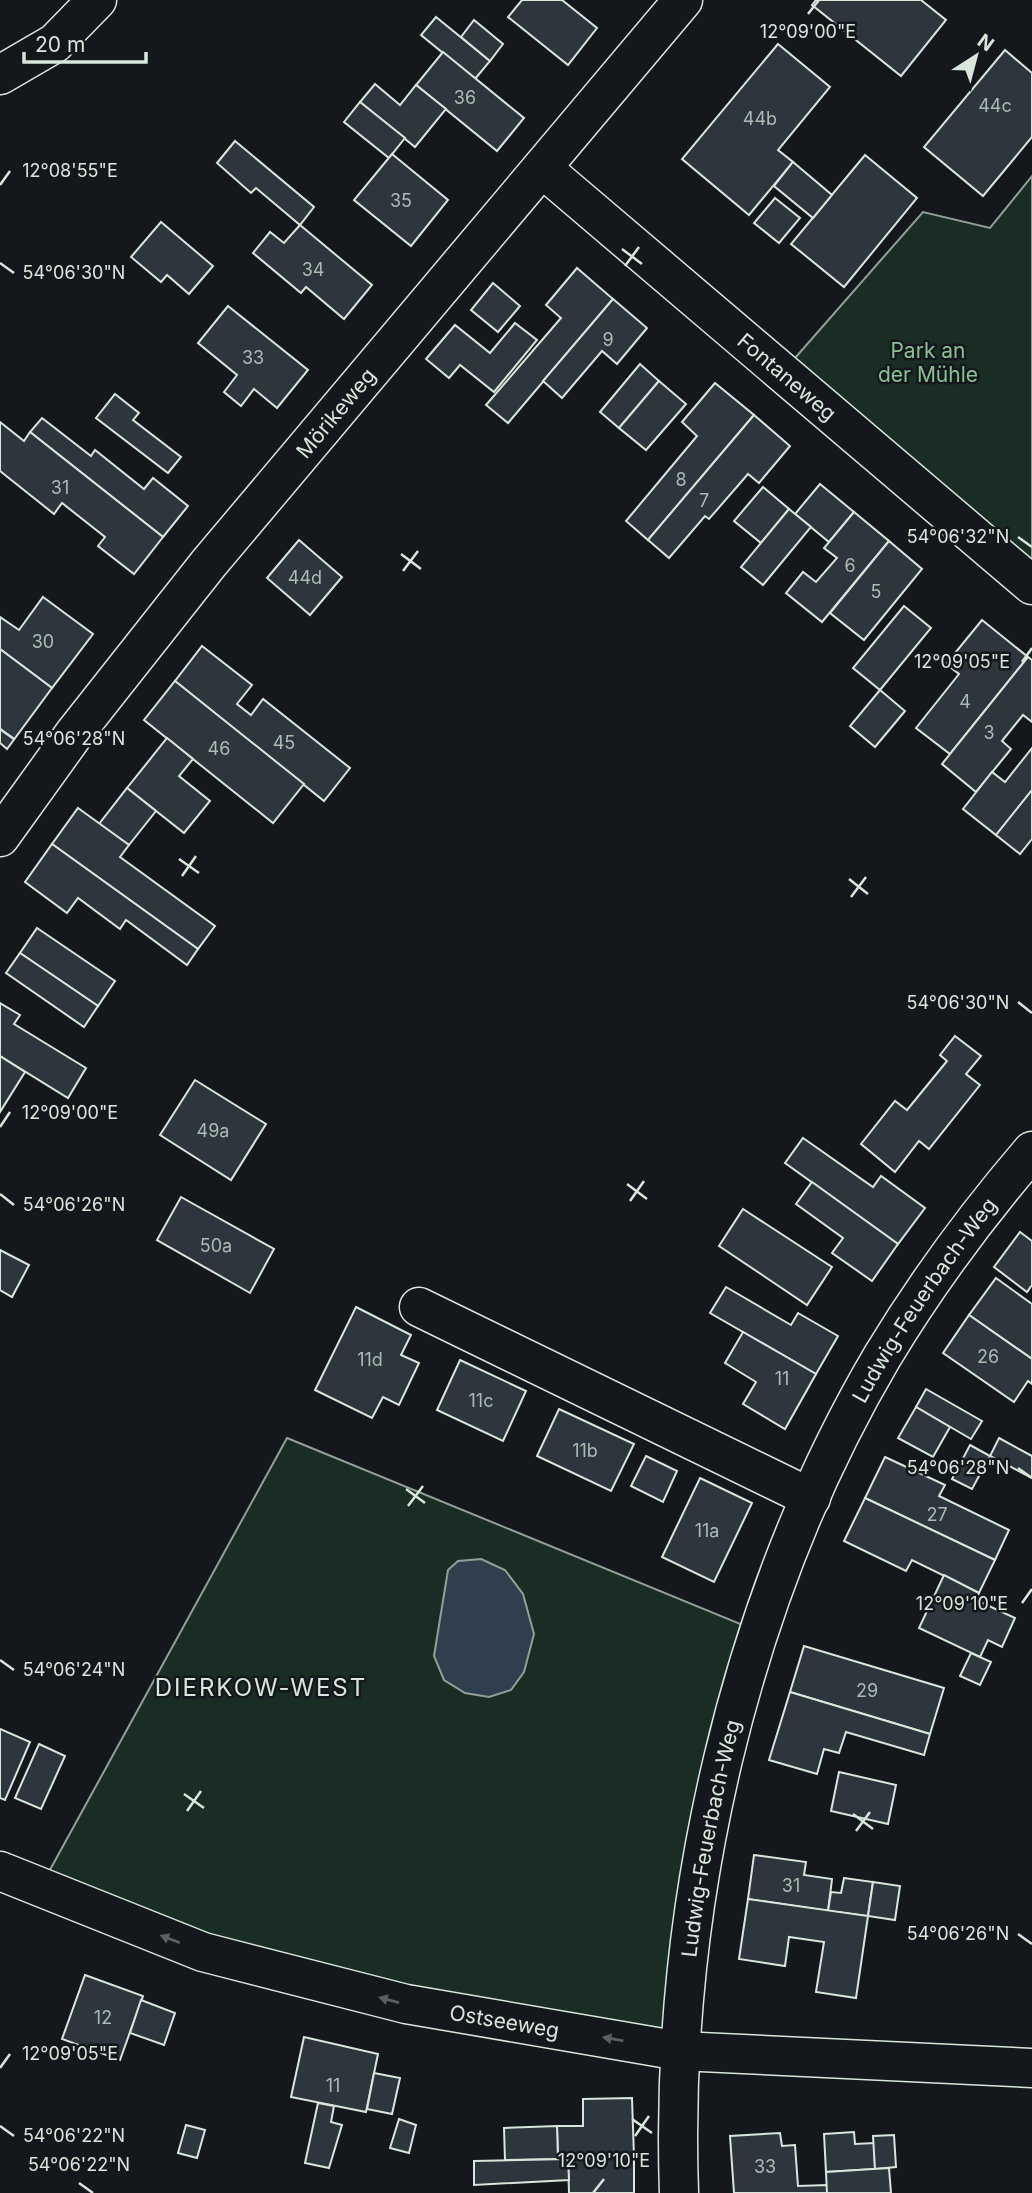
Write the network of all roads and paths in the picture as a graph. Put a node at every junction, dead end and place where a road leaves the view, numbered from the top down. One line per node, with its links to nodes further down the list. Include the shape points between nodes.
1 (97, 0): 3 (street, via 55,43)
2 (682, 0): 4 (street, Mörikeweg)
3 (0, 75)
4 (542, 168): 5 (street, Fontaneweg); 6 (street, Mörikeweg, via 209,563 74,734)
5 (1032, 585)
6 (0, 837)
7 (1032, 1151): 9 (street, Ludwig-Feuerbach-Weg, via 962,1237 883,1356)
8 (419, 1307): 9 (street)
9 (811, 1497): 11 (street, Ludwig-Feuerbach-Weg, via 760,1632 719,1780 694,1917)
10 (0, 1871): 11 (street, Ostseeweg, one-way to 10, via 406,2004 203,1952)
11 (680, 2051): 12 (street, Ostseeweg); 13 (street, Ludwig-Feuerbach-Weg)
12 (1032, 2068)
13 (679, 2193)

